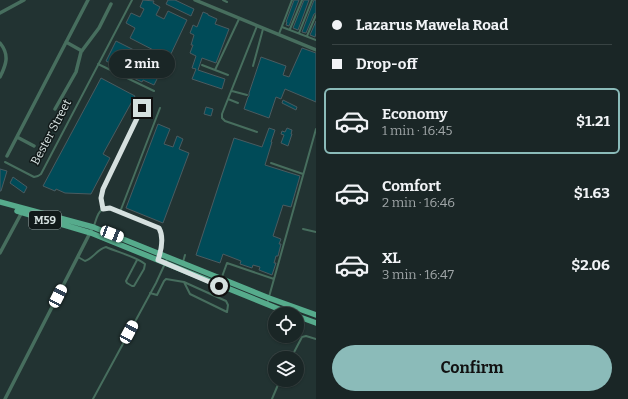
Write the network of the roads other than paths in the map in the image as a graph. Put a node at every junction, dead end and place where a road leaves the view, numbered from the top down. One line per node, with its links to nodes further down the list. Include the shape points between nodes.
1 (24, 0): 11 (street)
2 (88, 0): 22 (street)
3 (132, 0): 26 (lane, Bester Street)
4 (195, 0): 13 (street)
5 (223, 0): 9 (lane)
6 (292, 0): 15 (lane)
7 (302, 0): 17 (lane)
8 (312, 0): 18 (lane)
9 (227, 2)
10 (111, 4): 25 (street, via 99,28)
11 (0, 13)
12 (316, 15): 20 (lane)
13 (239, 18): 14 (street); 29 (lane)
14 (257, 25): 16 (street); 33 (lane)
15 (282, 26): 17 (lane); 19 (lane)
16 (263, 28): 19 (street); 28 (lane)
17 (290, 29): 18 (lane)
18 (299, 33): 20 (lane)
19 (279, 34): 24 (street)
20 (307, 36): 21 (lane)
21 (316, 39)
22 (66, 42): 25 (street); 42 (street)
23 (0, 43): 31 (street, via 7,59)
24 (316, 50)
25 (82, 51): 39 (street, via 76,72)
26 (98, 64): 32 (lane); 45 (lane, Bester Street, via 40,175 34,177)
27 (202, 65): 29 (lane)
28 (253, 66)
29 (215, 70): 30 (lane)
30 (228, 75)
31 (0, 77)
32 (154, 91)
33 (232, 91): 34 (lane); 35 (lane)
34 (247, 95)
35 (228, 99): 36 (lane); 41 (lane, via 222,118)
36 (238, 103)
37 (142, 108): 50 (lane, via 103,189)
38 (160, 108): 52 (lane)
39 (55, 109)
40 (316, 129): 47 (lane)
41 (257, 132)
42 (16, 137): 43 (street); 44 (street)
43 (34, 146)
44 (7, 156)
45 (5, 162)
46 (270, 163): 47 (lane)
47 (304, 174): 67 (lane)
48 (0, 202): 51 (main road, M59)
49 (0, 206): 51 (main road, M59)
50 (103, 209): 52 (lane, via 110,208); 53 (lane)
51 (22, 211): 53 (main road, M59); 56 (main road, M59); 57 (street)
52 (120, 212): 58 (lane, via 160,229)
53 (93, 227): 56 (street); 58 (main road, M59)
54 (303, 229): 55 (lane)
55 (316, 232)
56 (91, 233): 61 (street); 63 (main road, M59)
57 (0, 253)
58 (160, 253): 60 (main road, M59); 63 (lane)
59 (185, 255): 64 (lane)
60 (168, 256): 64 (main road, M59); 65 (lane)
61 (78, 257): 62 (lane, via 88,260 106,247); 80 (street)
62 (137, 260): 62 (lane, via 145,266 132,286 126,281)
63 (158, 260): 65 (main road, M59)
64 (183, 262): 66 (main road, M59)
65 (166, 264): 69 (main road, M59); 70 (lane)
66 (222, 278): 67 (lane, via 227,263); 69 (lane); 71 (main road, M59)
67 (274, 280): 71 (lane)
68 (184, 282): 68 (lane, via 226,301 227,312 190,294); 70 (lane, via 166,279 156,295)
69 (219, 286): 72 (main road, M59)
70 (150, 293): 81 (lane)
71 (269, 298): 72 (lane); 74 (main road, M59)
72 (267, 305): 73 (main road, M59)
73 (272, 307)
74 (316, 315)
75 (304, 319): 76 (main road)
76 (316, 323)
77 (316, 339): 78 (lane, via 302,337)
78 (295, 351)
79 (277, 387): 82 (lane)
80 (5, 399)
81 (93, 399)
82 (272, 399)

